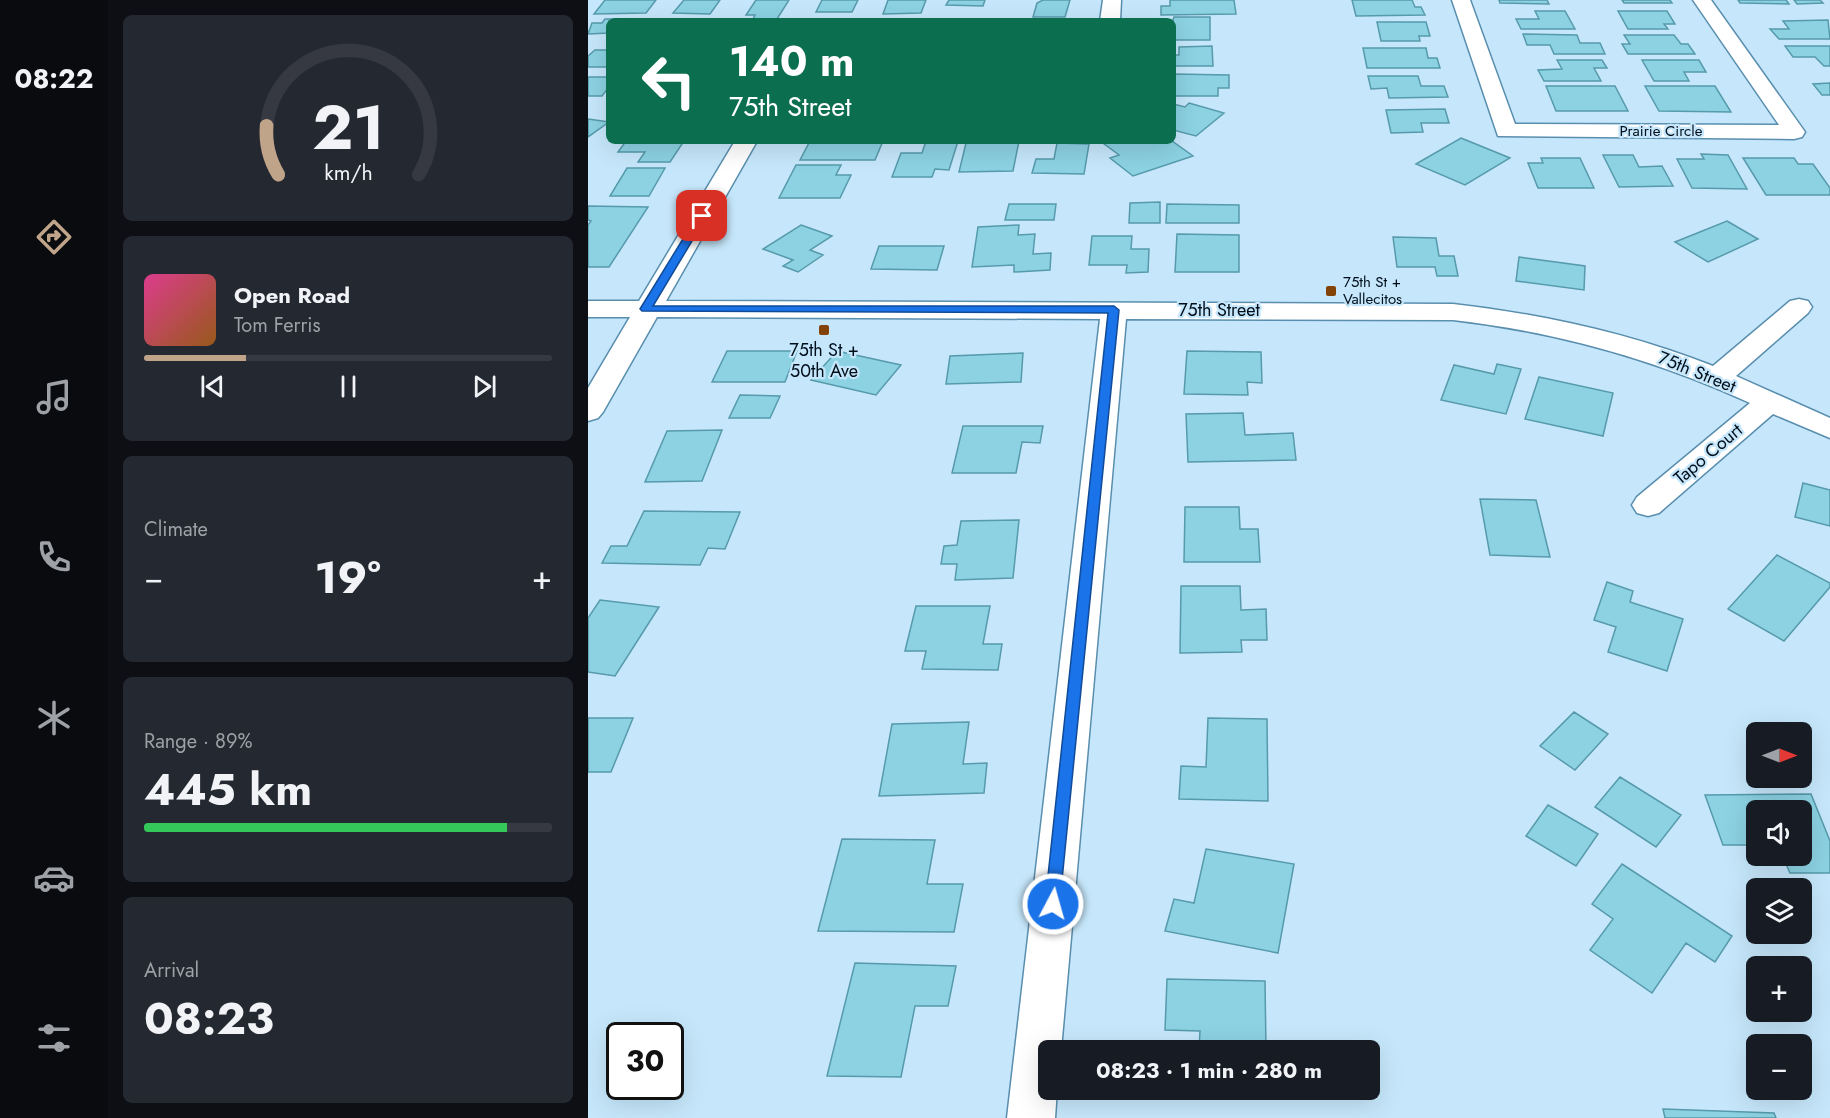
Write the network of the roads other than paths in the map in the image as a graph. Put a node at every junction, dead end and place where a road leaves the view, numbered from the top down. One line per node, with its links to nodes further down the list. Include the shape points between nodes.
1 (1112, 0): 4 (street)
2 (1461, 0): 3 (street, Prairie Circle, via 1506,131 1794,132)
3 (1702, 0)
4 (1110, 18)
5 (744, 144): 8 (street)
6 (1799, 307): 10 (street)
7 (588, 309): 8 (street, 75th Street)
8 (646, 309): 9 (street, 75th Street); 12 (street)
9 (1114, 310): 10 (street, 75th Street, via 1453,312 1566,329 1619,343); 15 (street)
10 (1716, 378): 11 (street, 75th Street)
11 (1768, 403): 13 (street, 75th Street); 14 (street, Tapo Court)
12 (588, 412)
13 (1830, 429)
14 (1648, 505)
15 (1031, 1118)

